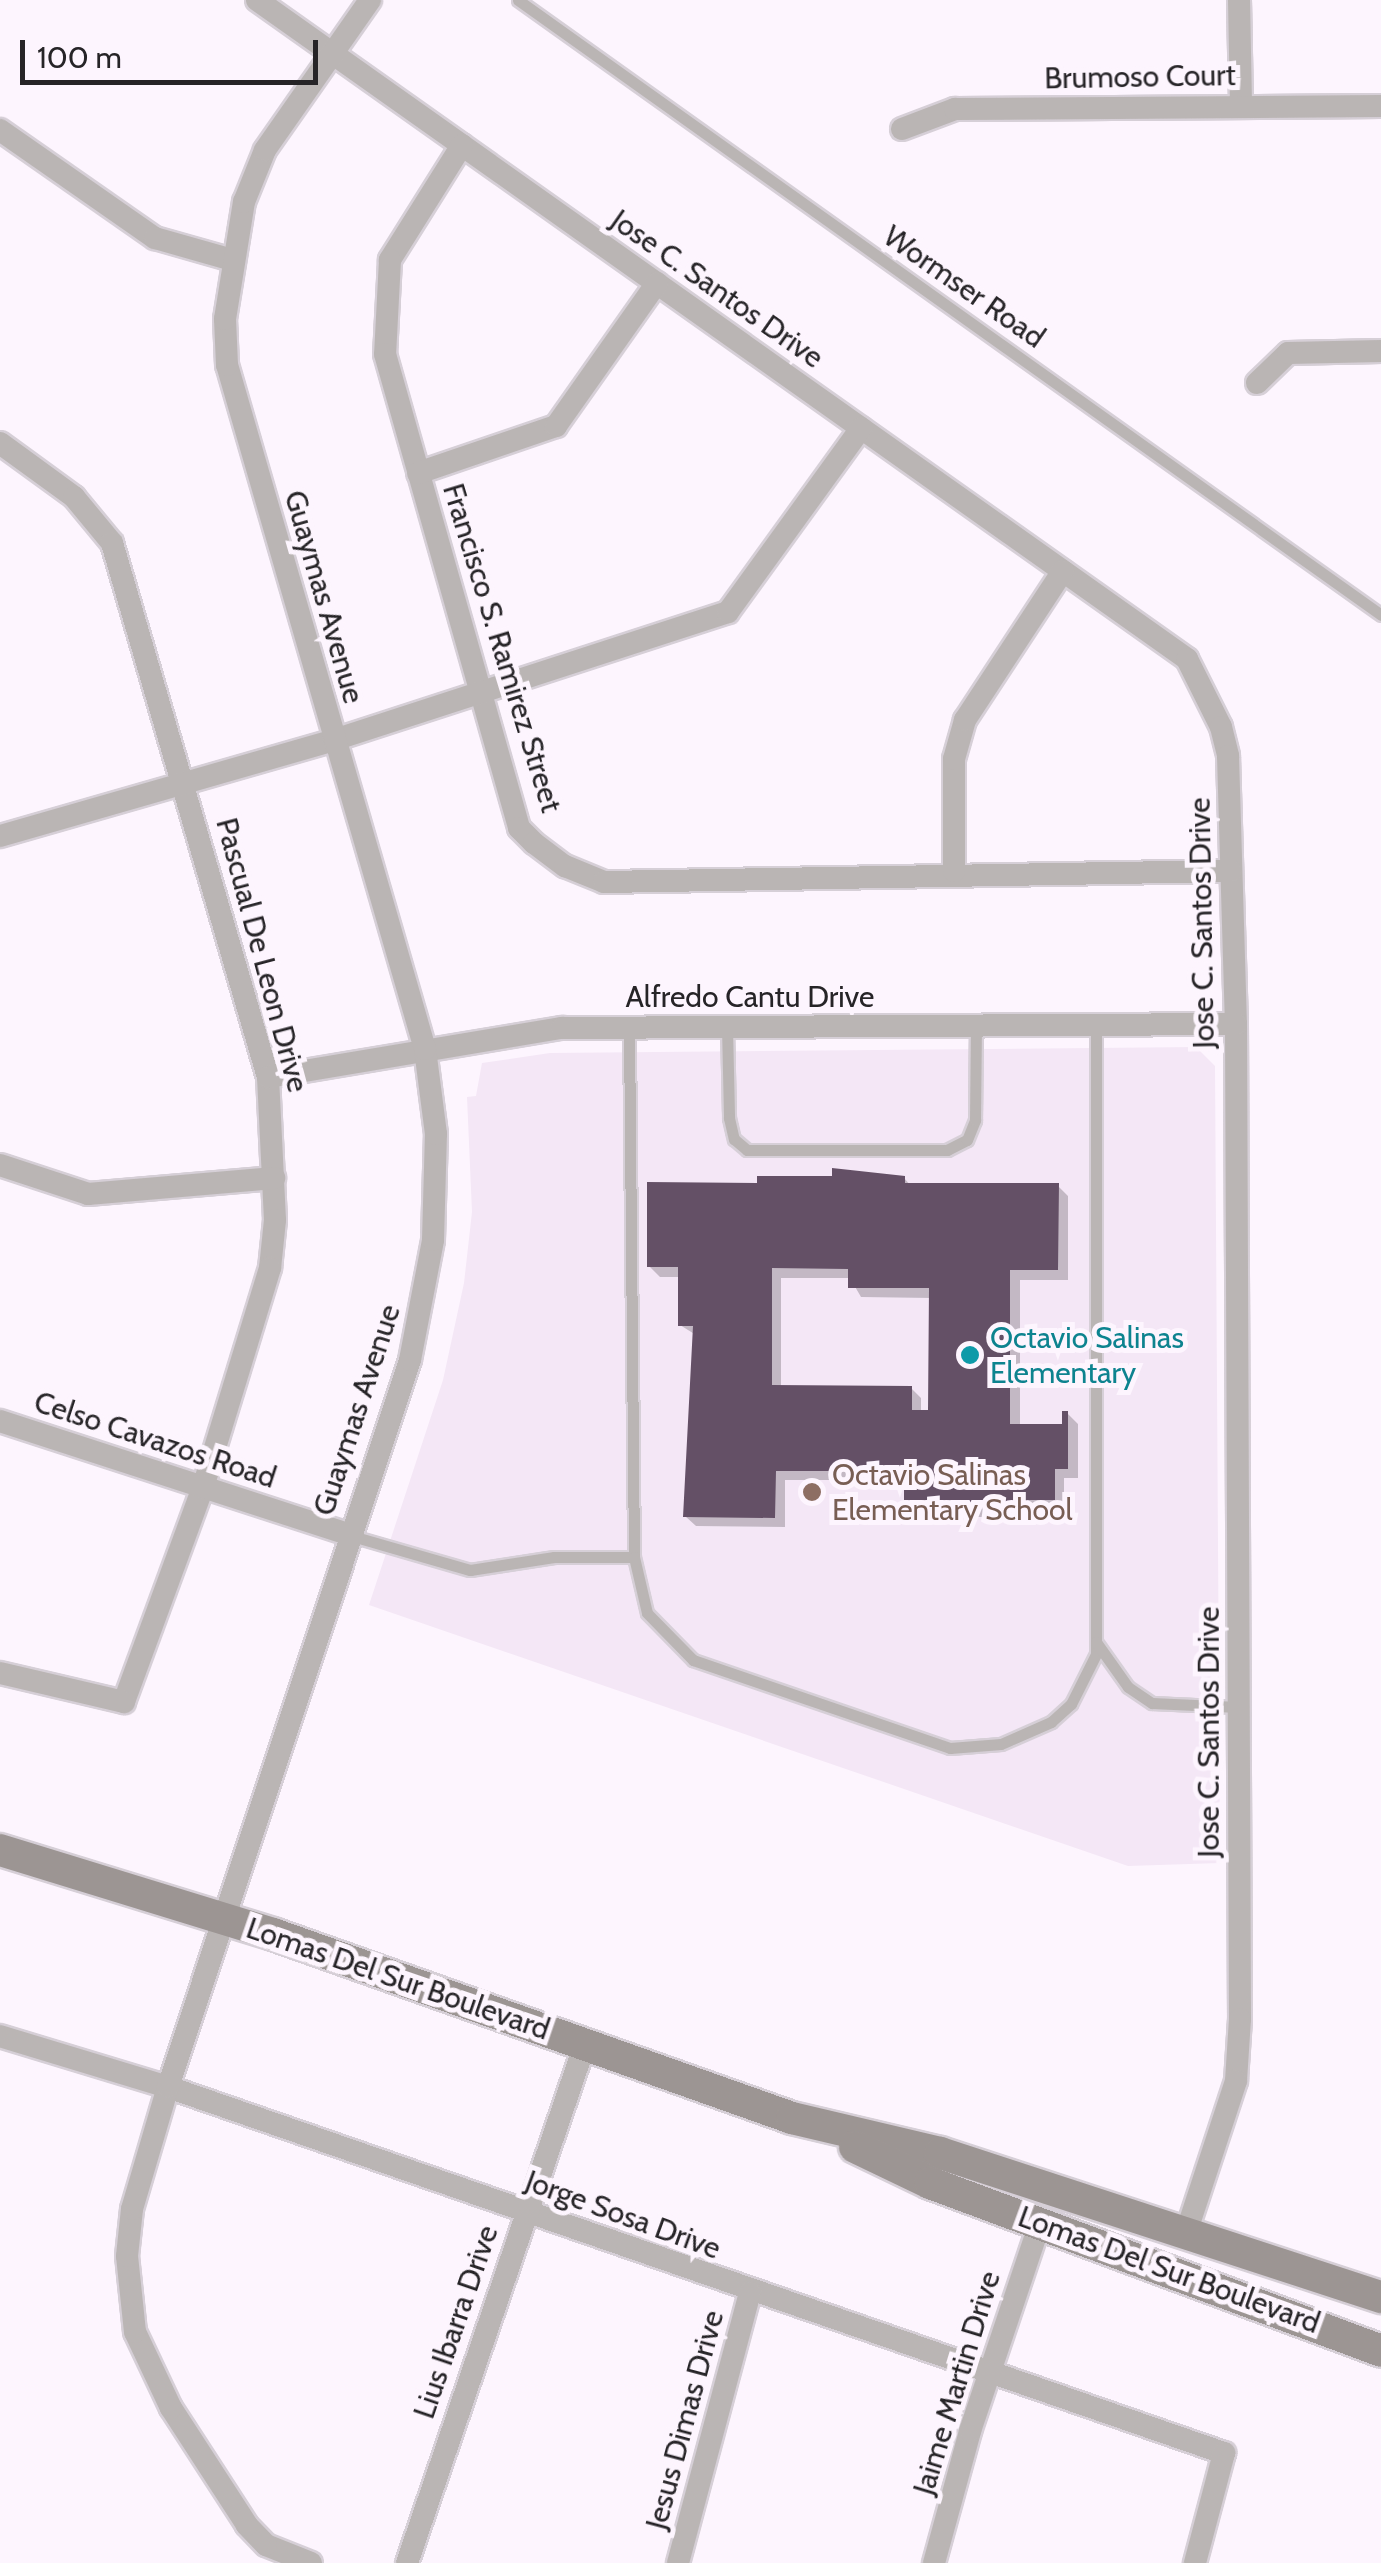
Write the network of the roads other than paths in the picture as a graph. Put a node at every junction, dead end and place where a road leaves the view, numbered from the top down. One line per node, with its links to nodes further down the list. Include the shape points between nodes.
1 (257, 0): 5 (street, Jose C. Santos Drive)
2 (370, 0): 5 (street, Guaymas Avenue)
3 (518, 0): 19 (lane, Wormser Road)
4 (1239, 0): 6 (street)
5 (331, 51): 10 (street, Jose C. Santos Drive); 11 (street, Guaymas Avenue, via 265,150 244,202)
6 (1240, 106): 7 (street, Brumoso Court); 8 (street, Brumoso Court, via 954,109)
7 (1381, 106)
8 (902, 129)
9 (0, 130): 11 (street, via 155,238)
10 (462, 144): 12 (street, Jose C. Santos Drive); 17 (street, Francisco S. Ramirez Street, via 390,260 385,354)
11 (232, 260): 21 (street, Guaymas Avenue, via 226,365)
12 (658, 283): 15 (street, Jose C. Santos Drive); 17 (street, via 556,426)
13 (1381, 351): 14 (street, via 1288,353)
14 (1257, 383)
15 (861, 428): 18 (street, Jose C. Santos Drive); 20 (street, via 728,612)
16 (0, 443): 22 (street, Pascual De Leon Drive, via 74,497 112,543)
17 (418, 473): 20 (street, Francisco S. Ramirez Street)
18 (1062, 571): 24 (street, via 965,720 954,759); 25 (street, Jose C. Santos Drive, via 1187,660 1209,697 1228,756)
19 (1381, 616)
20 (480, 695): 21 (street); 24 (street, Francisco S. Ramirez Street, via 519,828 583,876 604,882)
21 (334, 740): 22 (street); 31 (street, Guaymas Avenue)
22 (185, 786): 23 (street); 32 (street, Pascual De Leon Drive)
23 (0, 836)
24 (954, 871): 25 (street, Francisco S. Ramirez Street)
25 (1232, 871): 26 (street, Jose C. Santos Drive)
26 (1236, 1024): 27 (street, Alfredo Cantu Drive); 41 (street, Jose C. Santos Drive)
27 (1096, 1025): 28 (street, Alfredo Cantu Drive); 39 (lane)
28 (976, 1026): 30 (street, Alfredo Cantu Drive); 30 (lane, via 975,1120 967,1140 946,1150 747,1150 734,1139 729,1118)
29 (628, 1028): 30 (street, Alfredo Cantu Drive); 31 (street, Alfredo Cantu Drive, via 562,1028); 38 (lane)
30 (727, 1028)
31 (425, 1050): 32 (street, Alfredo Cantu Drive); 37 (street, Guaymas Avenue, via 436,1177 424,1297 410,1360)
32 (268, 1077): 34 (street, Pascual De Leon Drive)
33 (0, 1165): 34 (street, via 88,1194)
34 (274, 1178): 36 (street, Pascual De Leon Drive, via 270,1268)
35 (0, 1420): 36 (street, Celso Cavazos Road)
36 (202, 1487): 37 (street, Celso Cavazos Road); 40 (street, Pascual De Leon Drive, via 124,1702)
37 (348, 1534): 38 (lane, via 470,1570 554,1558); 43 (street, Guaymas Avenue)
38 (634, 1558): 39 (lane, via 648,1613 693,1660 950,1748 1001,1744 1050,1722 1085,1682)
39 (1096, 1642): 41 (lane, via 1128,1687 1152,1702)
40 (0, 1673)
41 (1238, 1707): 51 (street, Jose C. Santos Drive, via 1236,2081)
42 (0, 1850): 43 (main road, Lomas Del Sur Boulevard)
43 (224, 1919): 45 (main road, Lomas Del Sur Boulevard); 46 (street, Guaymas Avenue)
44 (0, 2036): 46 (street, Jorge Sosa Drive)
45 (584, 2044): 47 (main road, Lomas Del Sur Boulevard); 49 (street, Lius Ibarra Drive)
46 (168, 2087): 49 (street, Jorge Sosa Drive); 56 (street, Guaymas Avenue, via 132,2209 127,2256 135,2332 171,2408 246,2525 266,2545)
47 (792, 2118): 48 (main road, Lomas Del Sur Boulevard); 51 (main road, Lomas Del Sur Boulevard, via 940,2153)
48 (930, 2183): 50 (main road, Lomas Del Sur Boulevard); 51 (main road, via 977,2184 1161,2249 1176,2248)
49 (525, 2212): 52 (street, Jorge Sosa Drive); 57 (street, Lius Ibarra Drive)
50 (1040, 2223): 54 (main road, Lomas Del Sur Boulevard); 55 (street, Jaime Martin Drive)
51 (1185, 2236): 53 (main road, Lomas Del Sur Boulevard)
52 (750, 2292): 55 (street, Jorge Sosa Drive); 58 (street, Jesus Dimas Drive)
53 (1381, 2297)
54 (1381, 2352)
55 (988, 2372): 59 (street, Jaime Martin Drive); 60 (street, Jorge Sosa Drive, via 1224,2453)
56 (311, 2563)
57 (407, 2563)
58 (678, 2563)
59 (934, 2563)
60 (1195, 2563)

